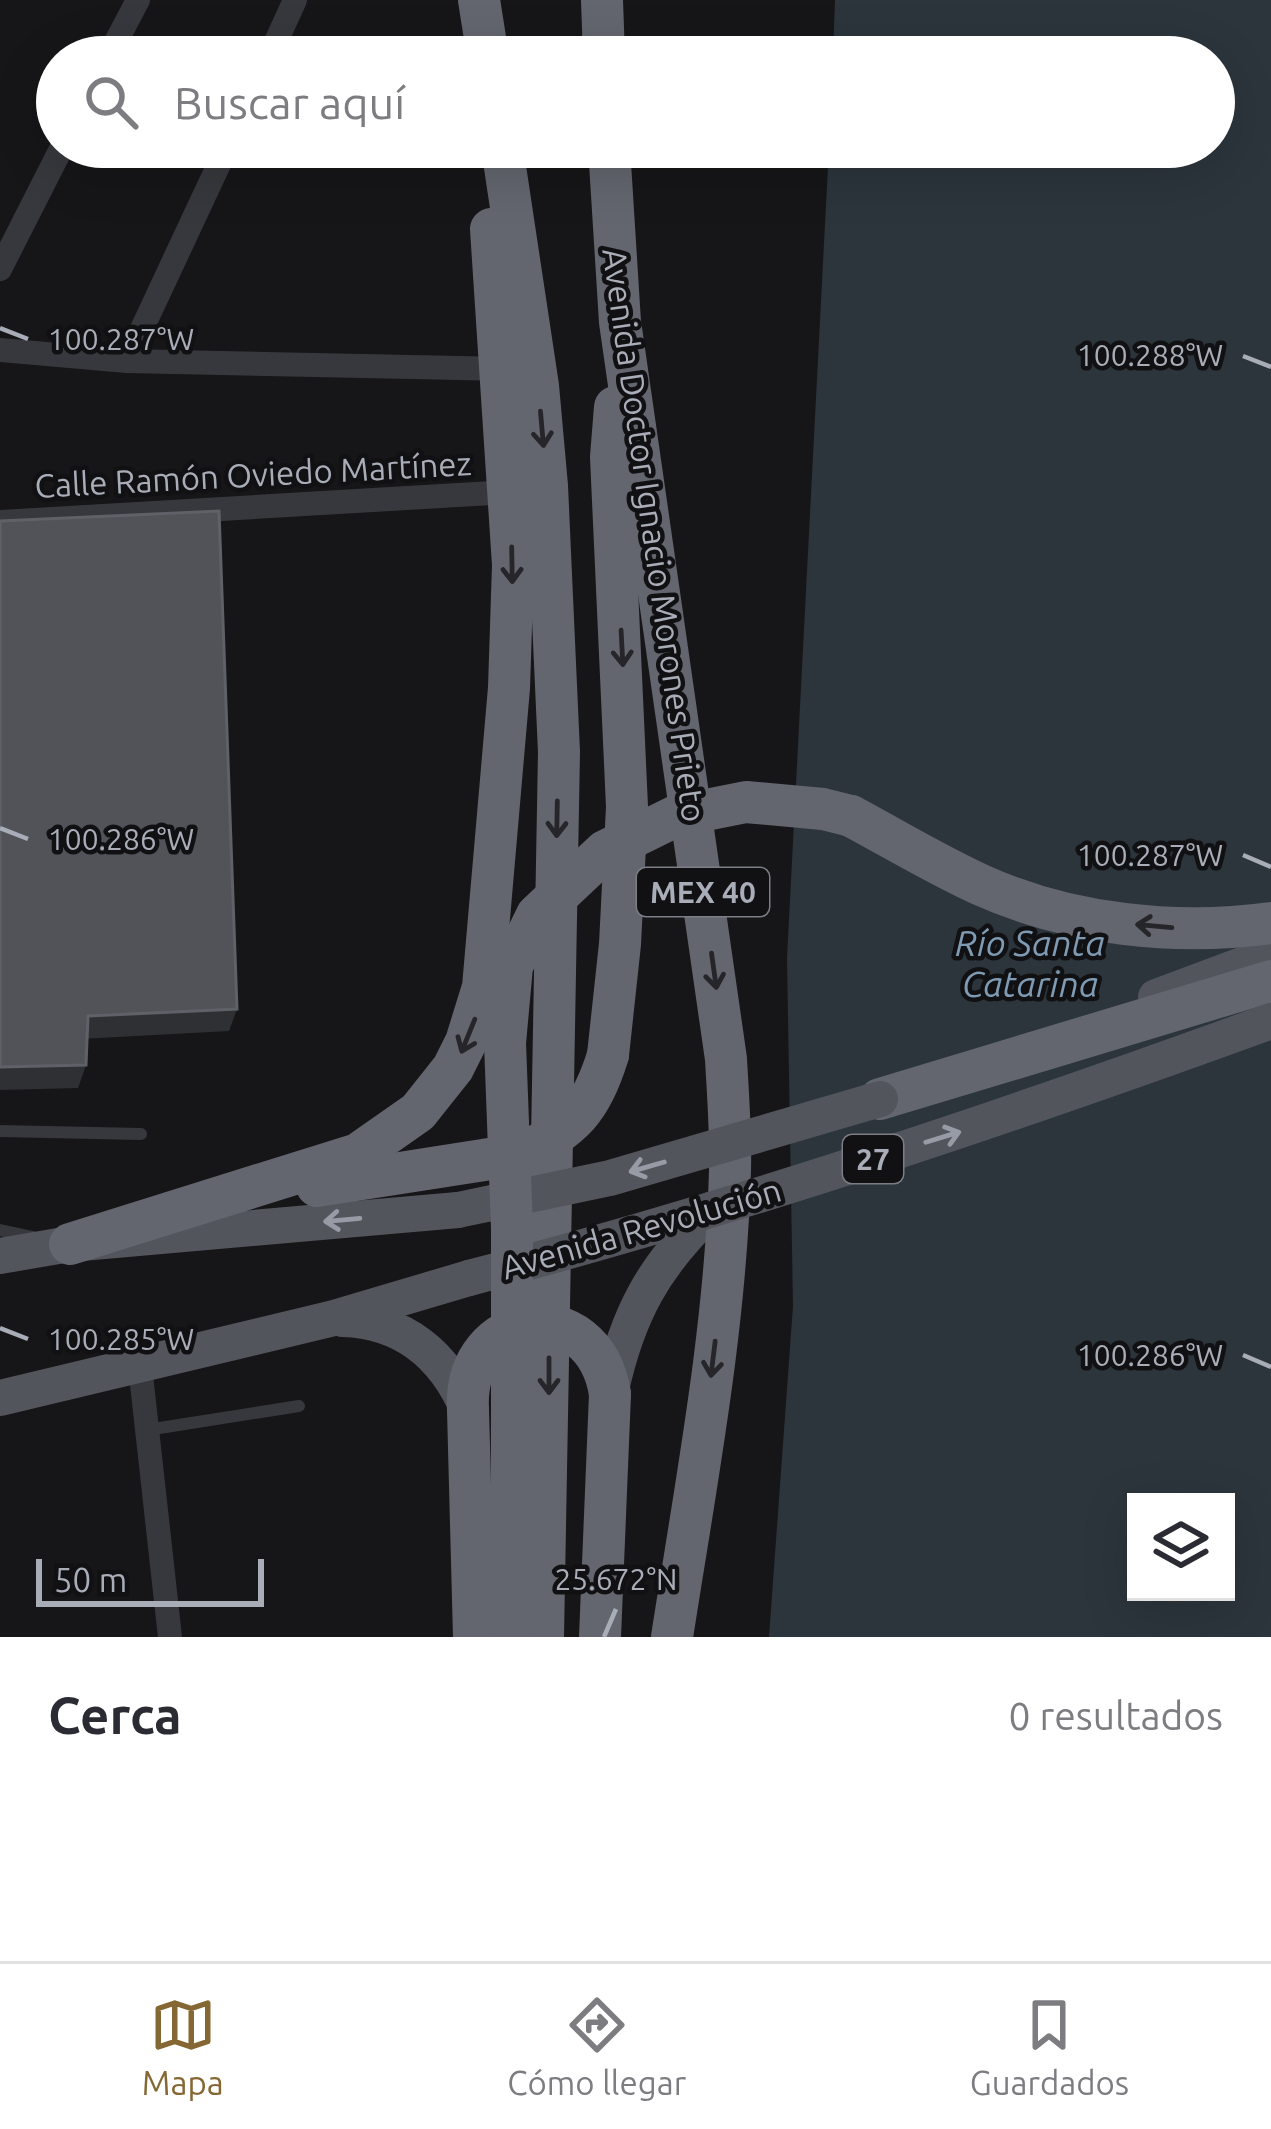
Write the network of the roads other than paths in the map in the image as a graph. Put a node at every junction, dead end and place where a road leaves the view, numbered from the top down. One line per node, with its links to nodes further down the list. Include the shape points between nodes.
1 (138, 0): 5 (street)
2 (295, 0): 6 (street)
3 (478, 0): 7 (highway)
4 (602, 0): 8 (highway)
5 (120, 36)
6 (279, 36)
7 (484, 36)
8 (603, 36)
9 (51, 168): 13 (street)
10 (217, 168): 16 (street)
11 (500, 168): 17 (highway, via 489,241)
12 (610, 168): 14 (highway, Avenida Doctor Ignacio Morones Prieto / MEX 40)
13 (0, 269)
14 (620, 322): 27 (highway, one-way to 27, bridge, via 611,457 627,807 620,944 597,1091 558,1135 523,1154 346,1185); 44 (highway, Avenida Doctor Ignacio Morones Prieto / MEX 40, one-way to 44, via 727,1081 724,1271)
15 (0, 350): 16 (street)
16 (127, 361): 17 (street)
17 (519, 369): 18 (highway); 43 (highway, one-way to 43, via 548,486 559,752)
18 (509, 492): 19 (street, Calle Ramón Oviedo Martínez); 27 (highway, one-way to 27, via 508,688 483,987 466,1042 437,1091 396,1131 338,1163)
19 (0, 522)
20 (1271, 923): 42 (highway, one-way to 42, bridge, via 1178,928 1058,912 982,886 851,816 794,805 703,808 605,851 537,916 512,966 505,1043)
21 (1271, 954): 24 (main road, Avenida Revolución / 27)
22 (1271, 981): 24 (highway)
23 (1271, 1021): 28 (main road, Avenida Revolución / 27, one-way to 23, bridge, via 1000,1120)
24 (880, 1099): 30 (main road, Avenida Revolución / 27, one-way to 30, bridge, via 610,1178 458,1210)
25 (0, 1131): 26 (lane)
26 (141, 1134)
27 (250, 1190): 30 (highway)
28 (713, 1209): 32 (main road, Avenida Revolución / 27, bridge); 34 (main road, bridge, via 645,1292)
29 (0, 1230): 30 (lane)
30 (70, 1244): 31 (main road, Avenida Revolución / 27)
31 (0, 1256)
32 (334, 1318): 33 (main road, Avenida Revolución / 27); 37 (main road, via 392,1327 417,1341 448,1372)
33 (140, 1366): 35 (main road, Avenida Revolución / 27); 38 (street)
34 (610, 1394): 37 (highway, bridge, via 586,1341 530,1324 480,1354); 39 (highway)
35 (0, 1398)
36 (299, 1406): 38 (lane)
37 (468, 1410): 41 (highway)
38 (147, 1430): 40 (street)
39 (602, 1616)
40 (170, 1637)
41 (474, 1637)
42 (511, 1637)
43 (544, 1637)
44 (672, 1637)

